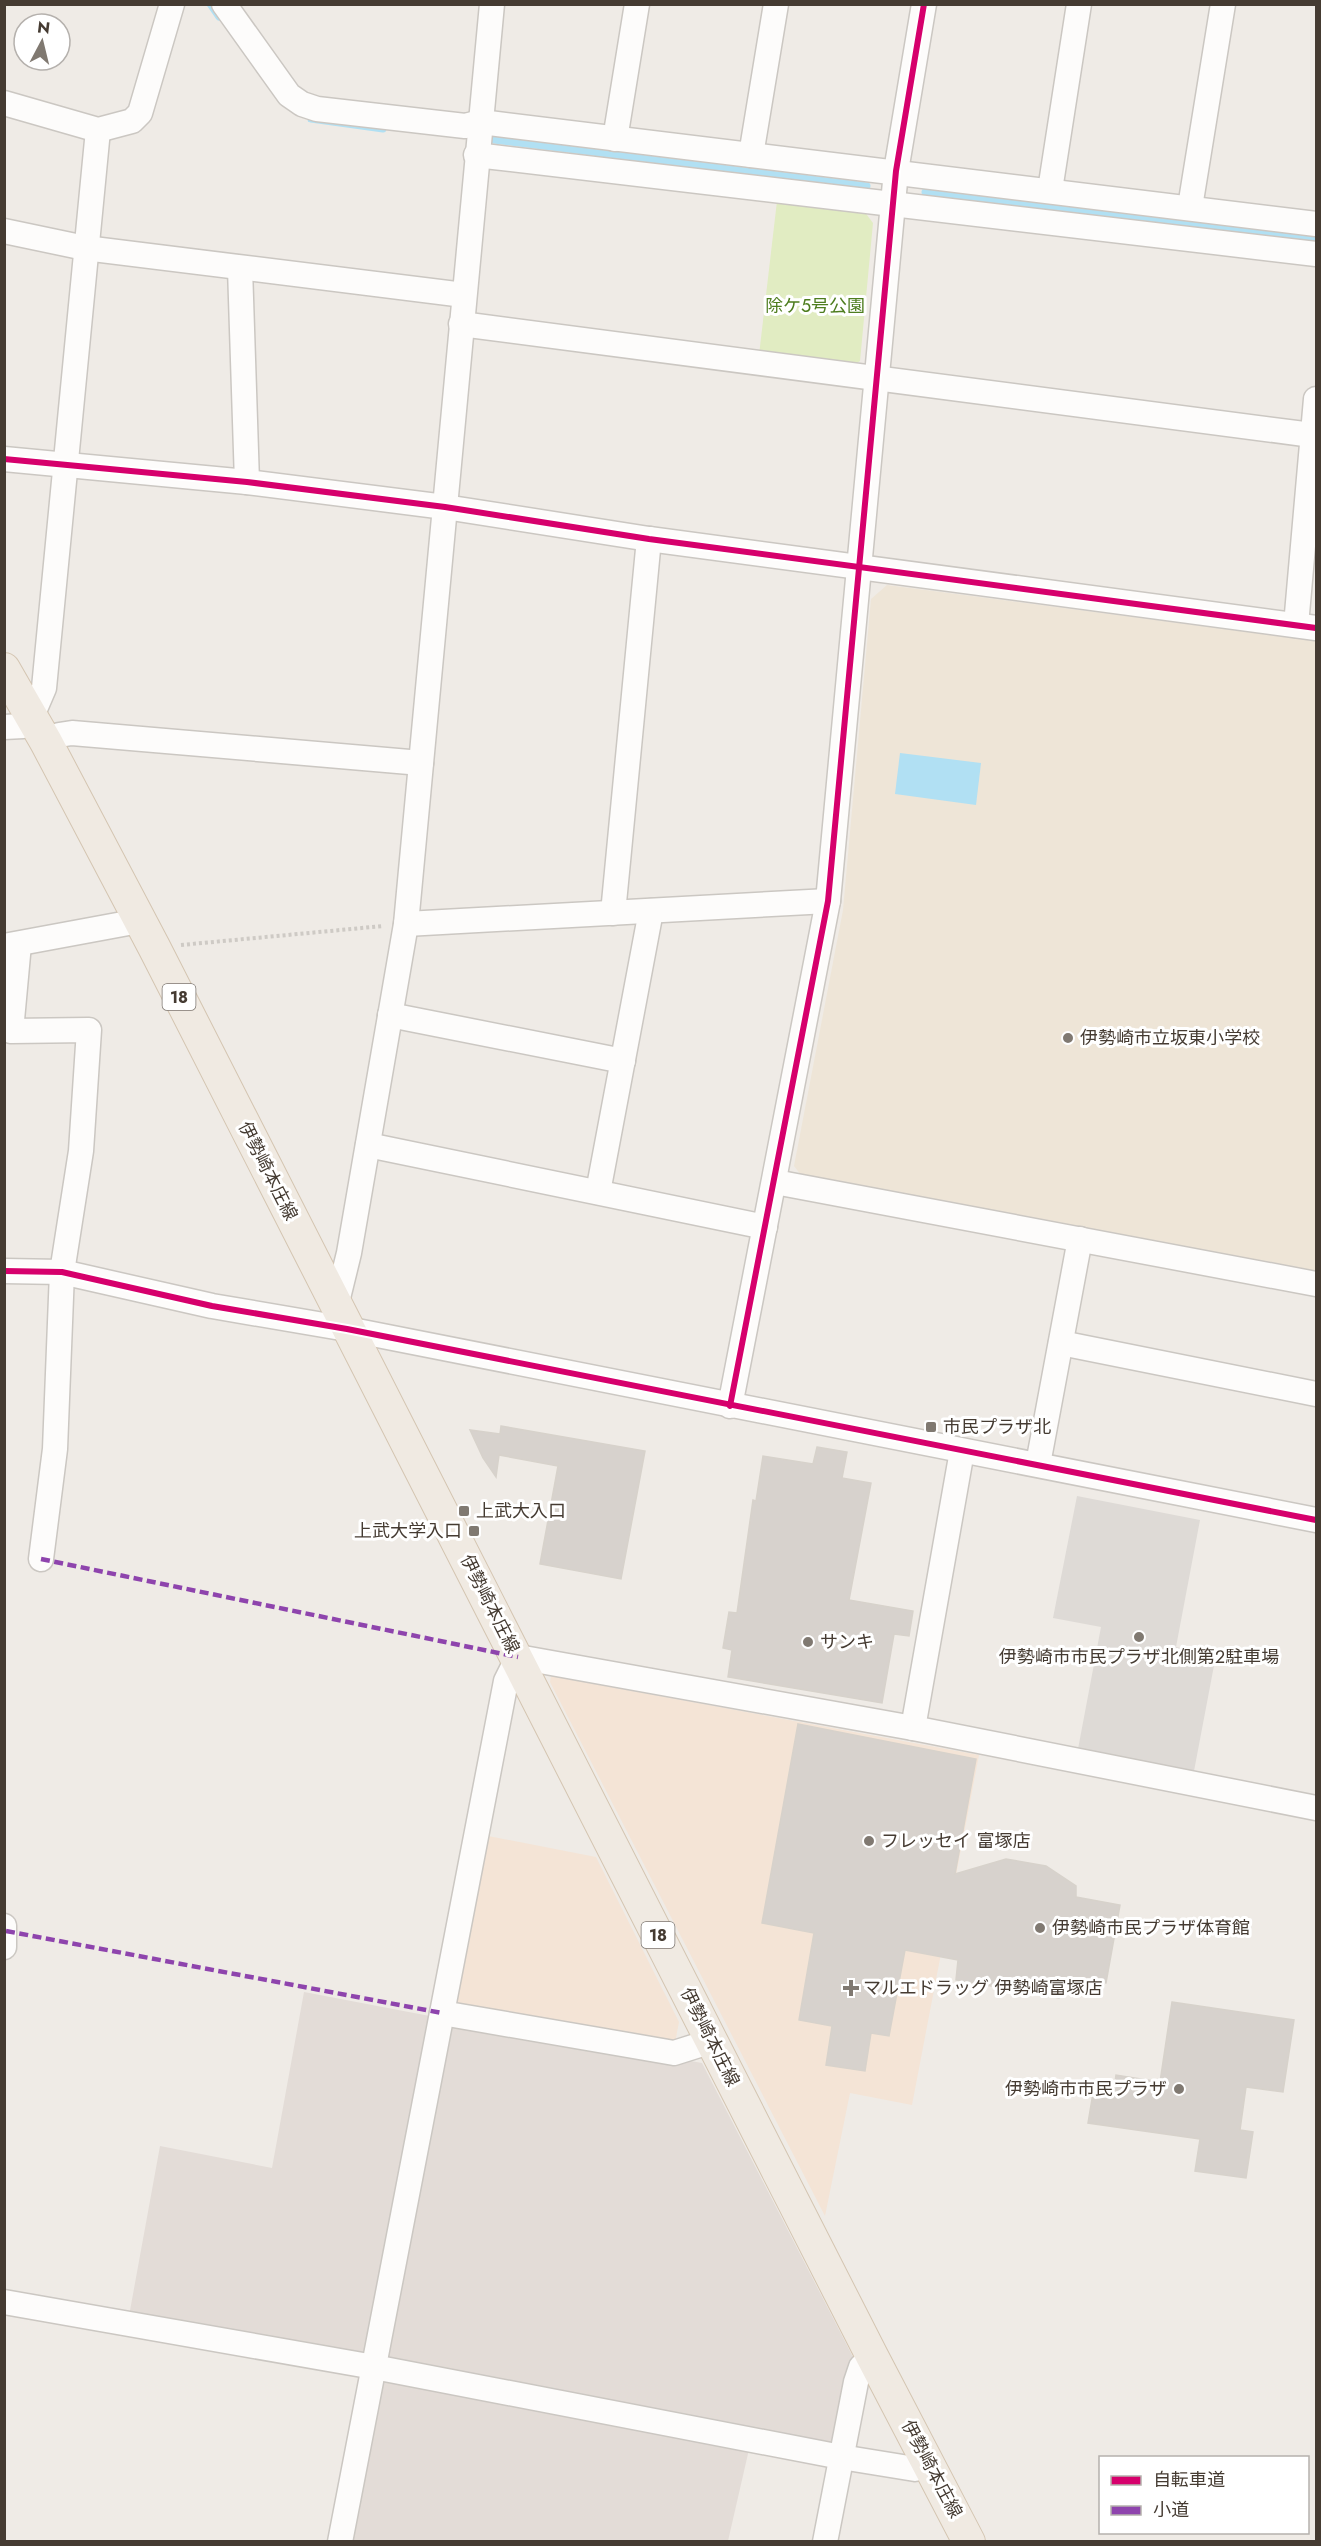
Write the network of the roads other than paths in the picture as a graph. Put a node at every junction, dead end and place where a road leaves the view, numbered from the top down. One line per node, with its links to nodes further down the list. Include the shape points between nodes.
1 (172, 4): 11 (street, via 140,113 132,121)
2 (224, 4): 10 (street, via 273,76 302,104 465,126)
3 (492, 4): 10 (street)
4 (637, 4): 12 (street)
5 (776, 4): 14 (street)
6 (924, 4): 15 (street)
7 (1079, 4): 16 (street)
8 (1223, 4): 18 (street)
9 (4, 103): 11 (street)
10 (481, 122): 12 (street); 13 (street)
11 (98, 130): 21 (street)
12 (615, 139): 14 (street)
13 (476, 155): 17 (street); 24 (street)
14 (751, 155): 15 (street)
15 (896, 171): 16 (street); 17 (street)
16 (1050, 190): 18 (street)
17 (893, 204): 22 (street); 26 (street)
18 (1190, 207): 19 (street)
19 (1317, 224)
20 (4, 231): 21 (street)
21 (85, 248): 23 (street); 30 (street)
22 (1317, 254)
23 (240, 268): 24 (street); 31 (street)
24 (464, 295): 25 (street)
25 (461, 324): 26 (street); 32 (street)
26 (876, 379): 28 (street); 34 (street)
27 (1317, 399): 28 (street)
28 (1312, 435): 35 (street)
29 (4, 459): 30 (street)
30 (66, 465): 31 (street); 37 (street, via 44,688)
31 (247, 482): 32 (street)
32 (445, 507): 33 (street); 38 (street)
33 (650, 539): 34 (street); 41 (street)
34 (860, 566): 35 (street); 39 (street)
35 (1306, 627)
36 (4, 669): 37 (main road, 伊勢崎本庄線 / 18)
37 (28, 728): 38 (street, via 59,735); 43 (main road, 伊勢崎本庄線 / 18)
38 (421, 763): 42 (street)
39 (828, 901): 40 (street); 48 (street)
40 (651, 911): 41 (street); 46 (street)
41 (613, 913): 42 (street)
42 (406, 924): 45 (street)
43 (146, 934): 44 (street); 55 (main road, 伊勢崎本庄線 / 18)
44 (12, 945): 53 (street, via 11,1031 89,1030 81,1151)
45 (390, 1015): 46 (street); 47 (street)
46 (623, 1061): 49 (street)
47 (368, 1145): 49 (street); 55 (street)
48 (775, 1182): 50 (street); 51 (street)
49 (598, 1192): 50 (street)
50 (765, 1227): 58 (street)
51 (1080, 1239): 54 (street); 56 (street)
52 (4, 1271): 53 (street)
53 (62, 1272): 55 (street, via 212,1306); 62 (street, via 55,1449)
54 (1317, 1284)
55 (341, 1317): 58 (street); 63 (main road, 伊勢崎本庄線 / 18)
56 (1061, 1343): 57 (street); 60 (street)
57 (1317, 1394)
58 (730, 1406): 59 (street)
59 (962, 1451): 60 (street); 64 (street)
60 (1038, 1464): 61 (street)
61 (1317, 1520)
62 (41, 1559)
63 (518, 1657): 64 (street); 68 (street, via 506,1681); 69 (main road, 伊勢崎本庄線 / 18)
64 (913, 1728): 65 (street)
65 (1317, 1808)
66 (4, 1926): 67 (street)
67 (4, 1947)
68 (442, 2013): 69 (street, via 674,2053); 72 (street)
69 (712, 2041): 71 (main road, 伊勢崎本庄線 / 18)
70 (4, 2302): 72 (street)
71 (872, 2356): 73 (street, via 861,2367 856,2382); 74 (main road, 伊勢崎本庄線 / 18)
72 (374, 2367): 73 (street); 75 (street)
73 (841, 2457): 74 (street, via 915,2469); 76 (street)
74 (930, 2465): 77 (main road, 伊勢崎本庄線 / 18)
75 (340, 2541)
76 (825, 2541)
77 (969, 2541)

